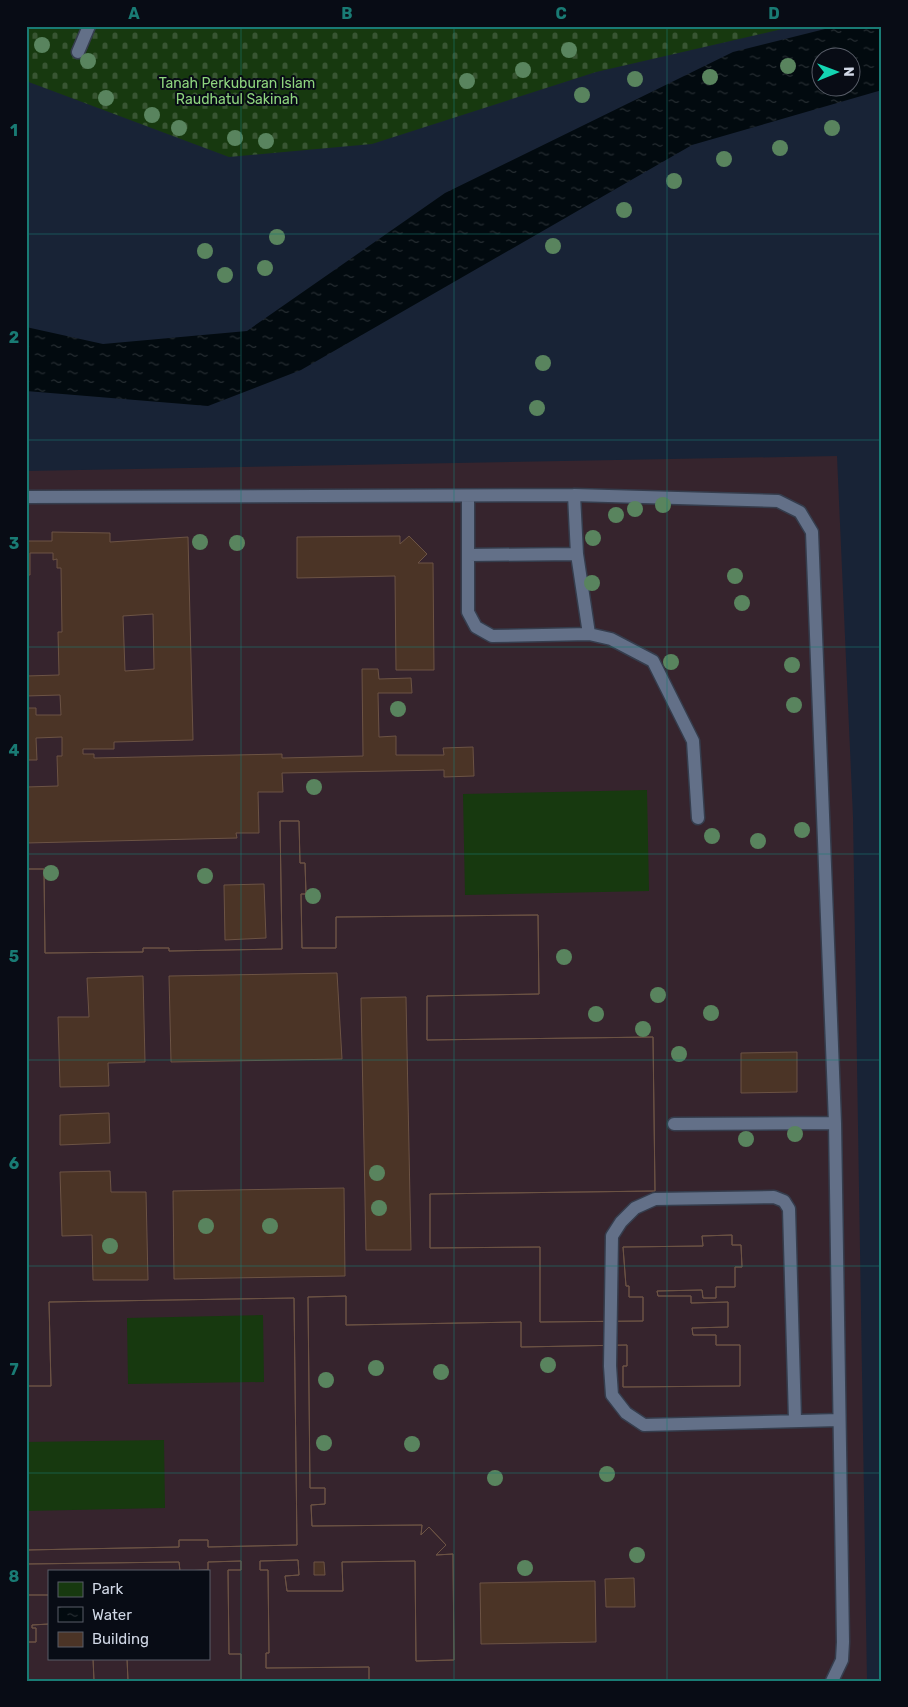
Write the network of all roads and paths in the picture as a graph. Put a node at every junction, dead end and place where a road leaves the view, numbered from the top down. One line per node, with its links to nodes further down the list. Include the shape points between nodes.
1 (89, 26): 2 (lane)
2 (78, 52)
3 (574, 495): 4 (lane); 6 (lane); 10 (lane, via 778,501 800,512 812,532)
4 (468, 496): 5 (lane); 7 (lane)
5 (26, 497)
6 (577, 554): 7 (lane); 8 (lane)
7 (468, 555): 8 (lane, via 468,612 476,627 492,636)
8 (589, 634): 9 (lane, via 611,639 653,661 693,741)
9 (698, 818)
10 (835, 1123): 11 (lane); 13 (lane)
11 (674, 1124)
12 (794, 1420): 12 (lane, via 644,1425 626,1413 612,1395 612,1236 635,1208 655,1199 774,1197 784,1201 789,1209); 13 (lane)
13 (839, 1420): 14 (lane, via 842,1660)
14 (832, 1681)

